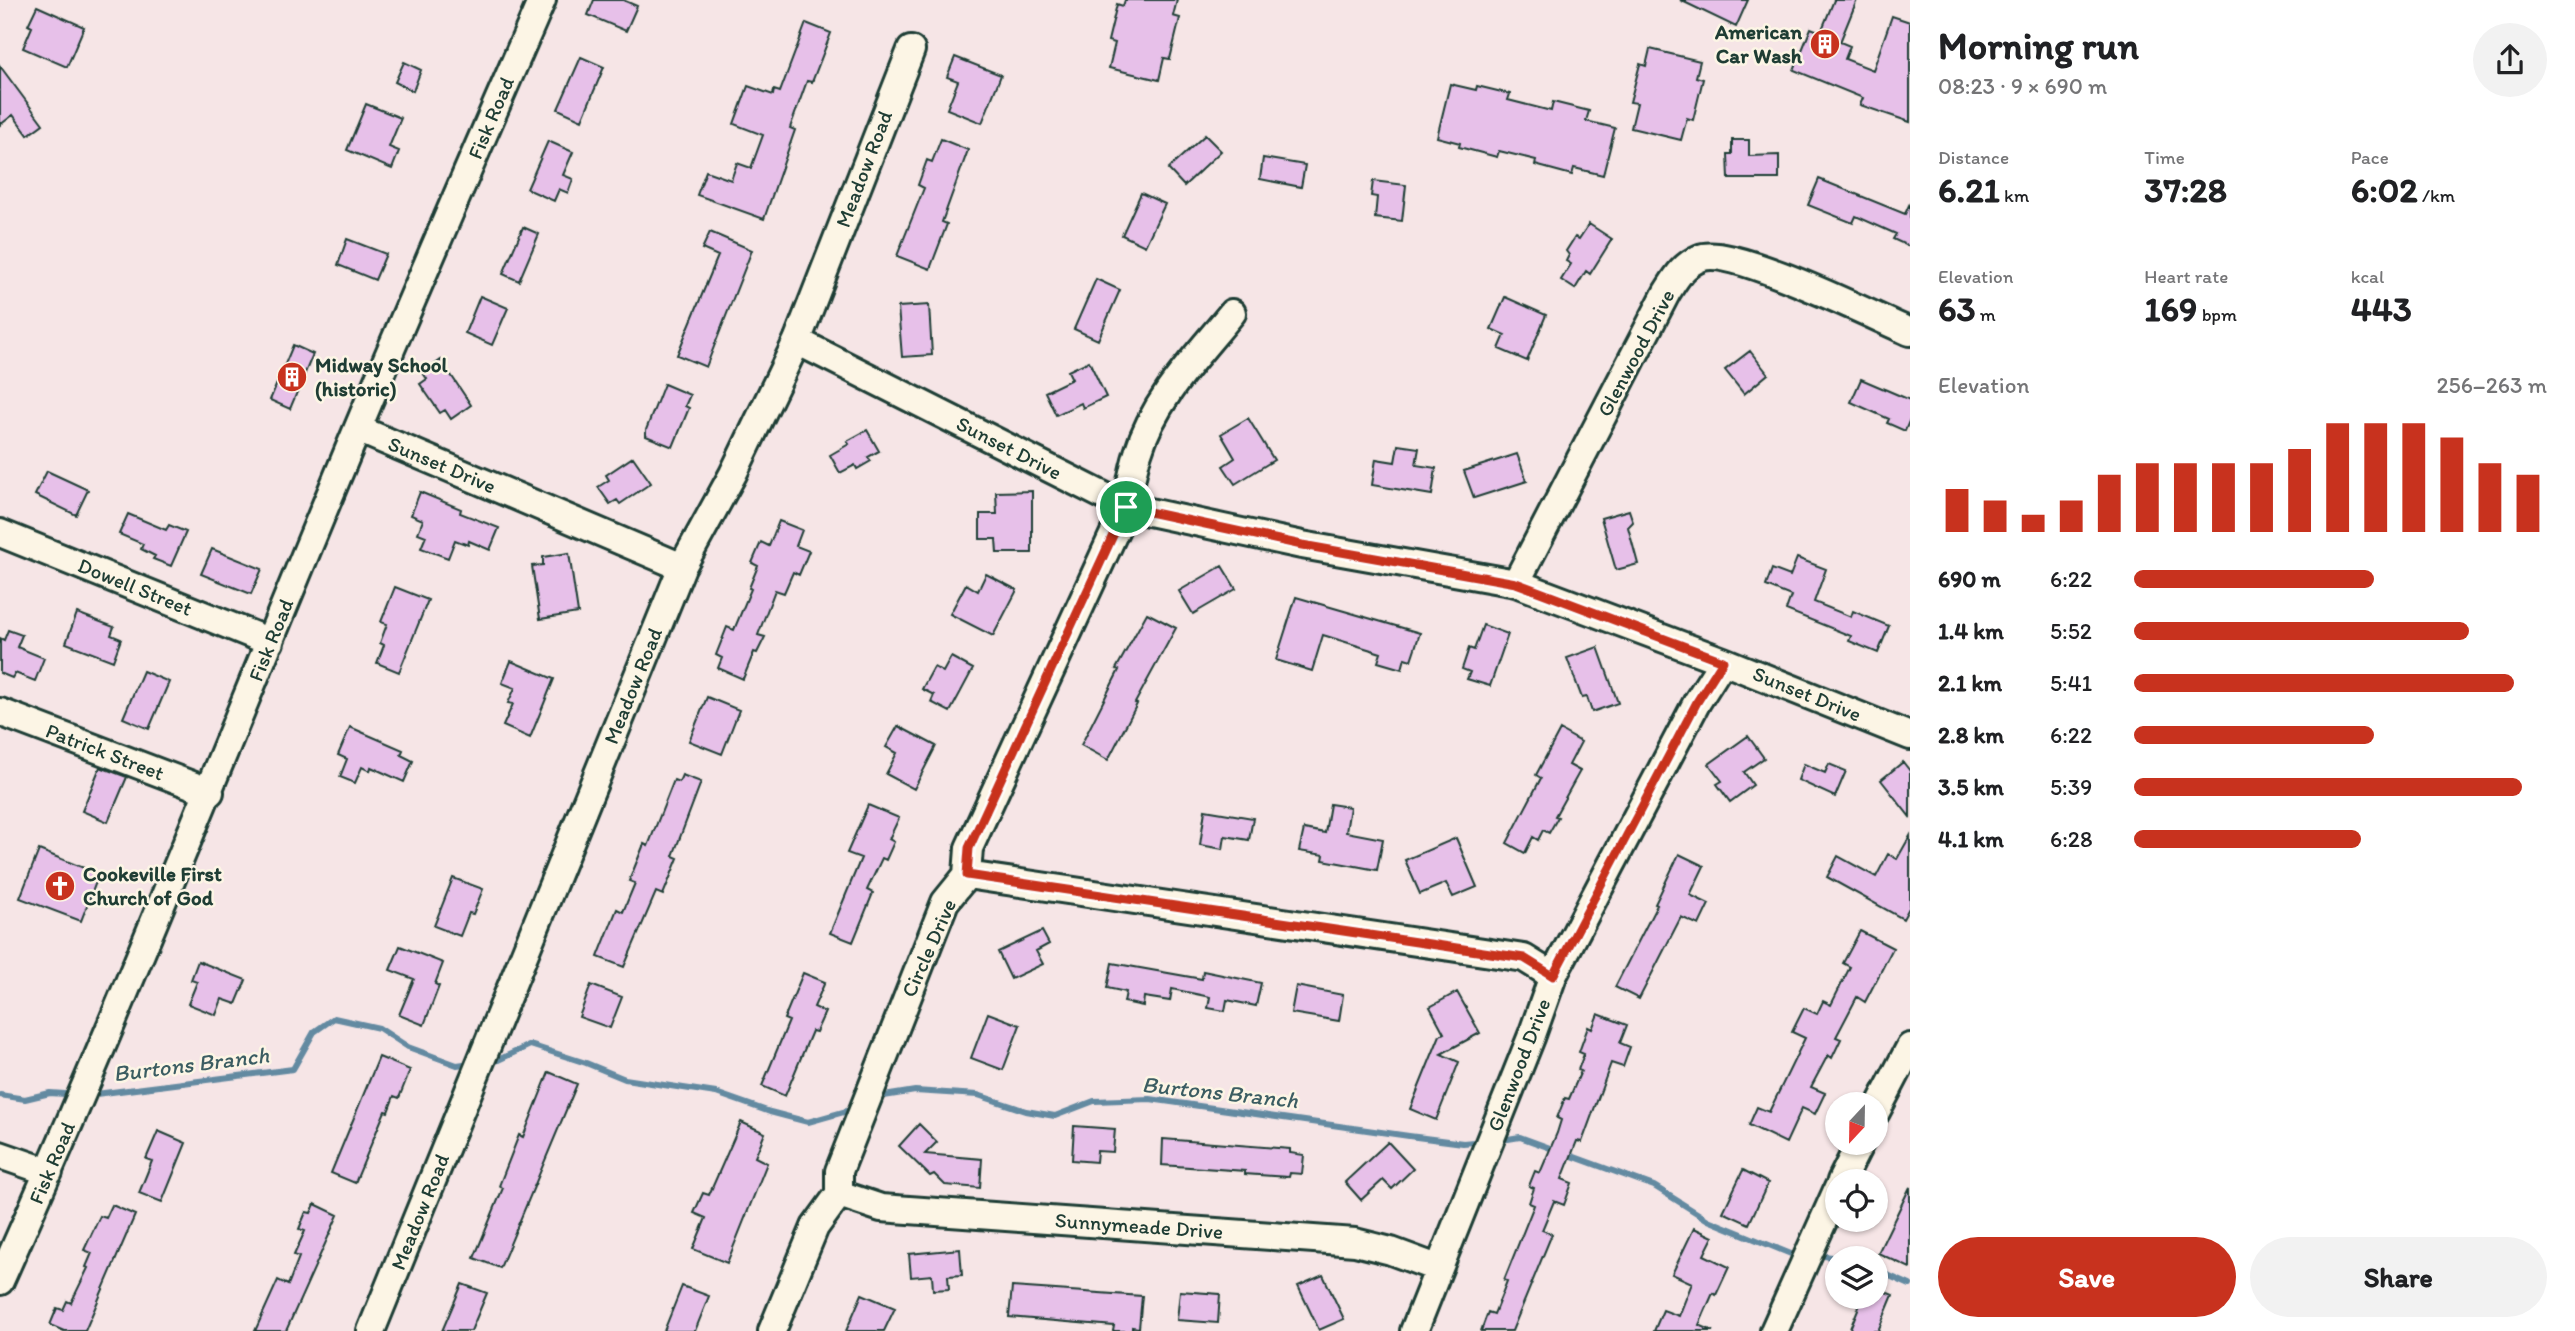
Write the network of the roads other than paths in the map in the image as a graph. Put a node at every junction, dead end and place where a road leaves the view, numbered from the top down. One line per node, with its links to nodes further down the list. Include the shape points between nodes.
1 (542, 0): 6 (street, Fisk Road)
2 (911, 50): 5 (street, Meadow Road)
3 (1232, 313): 7 (street, Circle Drive, via 1154,414 1138,452)
4 (1910, 331): 10 (street, Glenwood Drive, via 1755,264 1702,257 1681,270)
5 (797, 341): 7 (street, Sunset Drive); 9 (street, Meadow Road)
6 (358, 429): 9 (street, Sunset Drive); 11 (street, Fisk Road)
7 (1126, 507): 10 (street, Sunset Drive, via 1302,545); 16 (street, Circle Drive, via 969,848)
8 (0, 533): 11 (street, Dowell Street)
9 (682, 567): 26 (street, Meadow Road)
10 (1516, 583): 12 (street, Sunset Drive)
11 (270, 642): 15 (street, Fisk Road)
12 (1723, 661): 14 (street, Sunset Drive); 17 (street, Glenwood Drive)
13 (0, 712): 15 (street, Patrick Street)
14 (1910, 736)
15 (210, 792): 21 (street, Fisk Road)
16 (967, 875): 17 (street, via 1524,958); 22 (street, Circle Drive, via 945,902 839,1171)
17 (1553, 976): 24 (street, Glenwood Drive, via 1465,1207)
18 (1910, 1046): 19 (street)
19 (1886, 1092)
20 (0, 1155): 21 (street)
21 (49, 1172): 25 (street, Fisk Road)
22 (839, 1194): 24 (street, Sunnymeade Drive, via 881,1208 1355,1242); 27 (street, Circle Drive, via 815,1227)
23 (1825, 1217): 29 (street)
24 (1437, 1268): 28 (street, Glenwood Drive)
25 (0, 1281)
26 (372, 1331)
27 (772, 1331)
28 (1414, 1331)
29 (1774, 1331)

